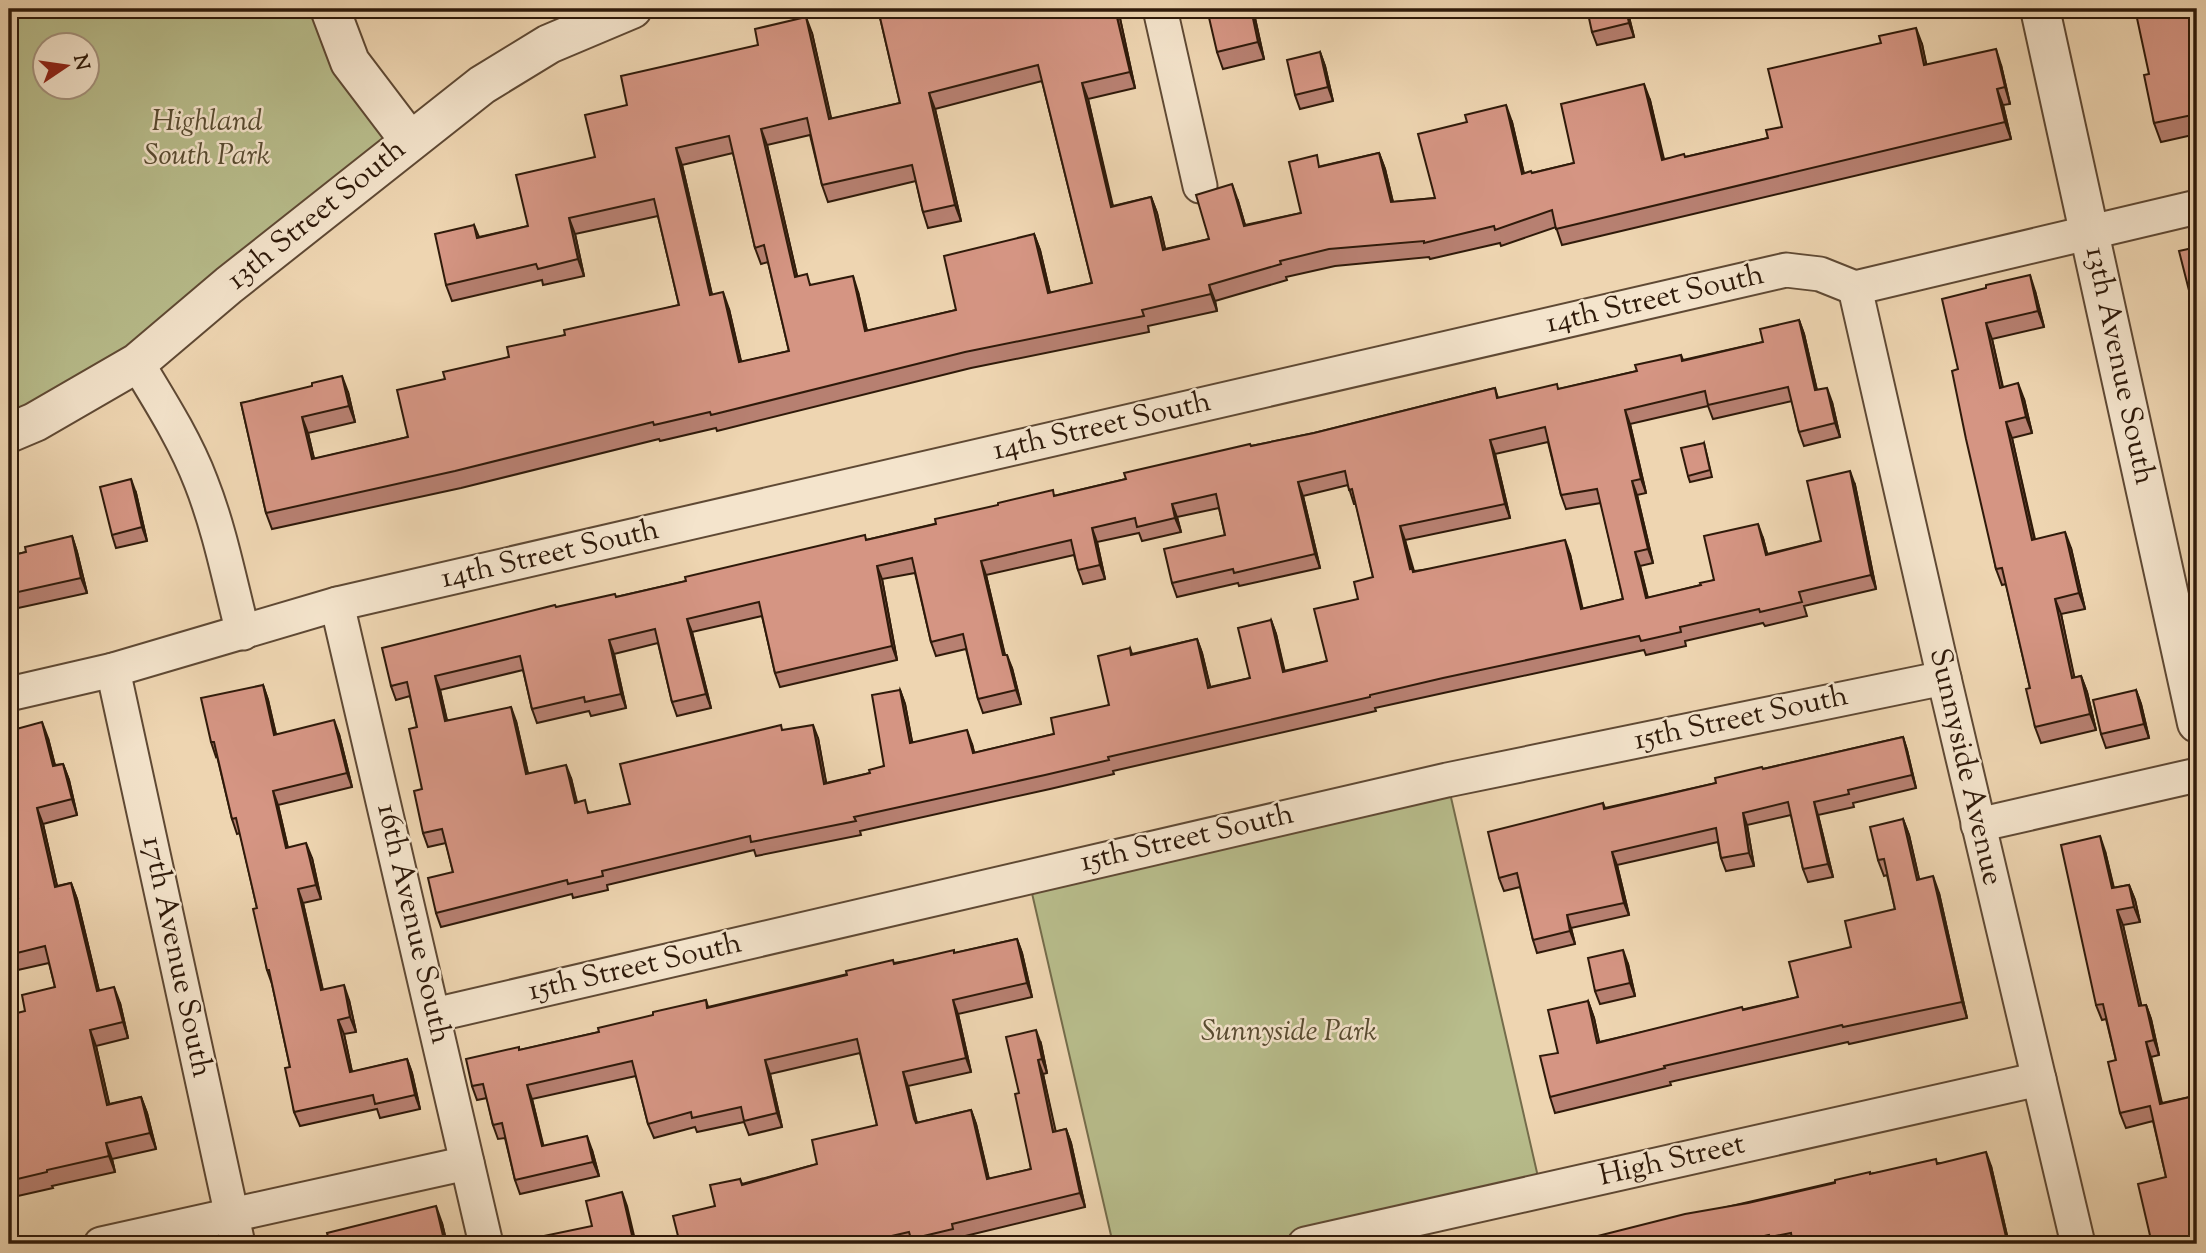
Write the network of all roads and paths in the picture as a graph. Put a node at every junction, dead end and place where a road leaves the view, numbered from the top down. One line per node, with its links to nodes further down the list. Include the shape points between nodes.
1 (330, 9): 5 (street, via 349,62)
2 (632, 9): 5 (street, 13th Street South, via 550,44 482,85)
3 (1160, 9): 6 (street)
4 (2040, 9): 8 (street, 13th Avenue South)
5 (410, 141): 10 (street, 13th Street South)
6 (1200, 186)
7 (2197, 207): 8 (street)
8 (2089, 231): 9 (street); 17 (street, 13th Avenue South)
9 (1855, 288): 12 (street, 14th Street South, via 1820,274 1786,270); 15 (street, Sunnyside Avenue)
10 (137, 363): 11 (street, 13th Street South); 13 (street, via 201,482)
11 (9, 433)
12 (337, 604): 13 (street, 14th Street South); 20 (street, 16th Avenue South)
13 (243, 633): 14 (street, 14th Street South)
14 (113, 670): 16 (street, 14th Street South); 23 (street, 17th Avenue South)
15 (1944, 678): 19 (street, Sunnyside Avenue); 20 (street, 15th Street South, via 1447,780)
16 (9, 694)
17 (2197, 723)
18 (2197, 775): 19 (street)
19 (1978, 825): 21 (street, Sunnyside Avenue)
20 (434, 1015): 22 (street, 16th Avenue South)
21 (2039, 1079): 26 (street, High Street); 27 (street, Sunnyside Avenue)
22 (467, 1163): 23 (street); 25 (street, 16th Avenue South)
23 (235, 1229): 24 (street)
24 (101, 1244)
25 (486, 1244)
26 (1305, 1244)
27 (2078, 1244)

